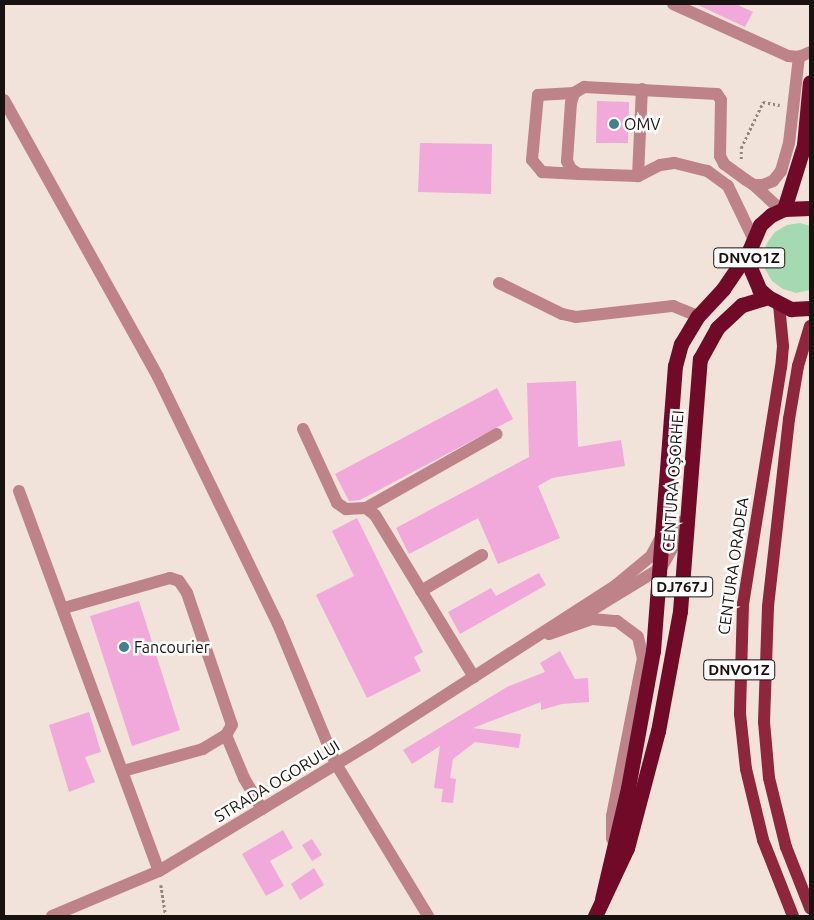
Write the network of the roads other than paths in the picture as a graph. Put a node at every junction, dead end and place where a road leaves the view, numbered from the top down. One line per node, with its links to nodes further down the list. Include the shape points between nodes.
1 (673, 4): 2 (street)
2 (799, 55): 9 (street, via 789,143 781,171 773,181)
3 (810, 82): 11 (highway, via 804,144)
4 (642, 90): 5 (street, via 584,87); 8 (street); 9 (street, via 717,94 721,100 720,156 734,173)
5 (574, 93): 7 (street, via 567,161 570,169); 7 (street, via 538,95 532,160 542,172)
6 (4, 100): 32 (street, via 158,377 278,624)
7 (579, 174): 8 (street)
8 (638, 176): 12 (street, via 660,165 674,163 707,171 728,186)
9 (754, 185): 11 (street)
10 (810, 208): 11 (highway)
11 (782, 209): 12 (highway, DNVO1Z, via 760,225)
12 (751, 245): 14 (highway, DNVO1Z, via 749,265 759,289); 16 (highway, CENTURA OȘORHEI / DJ767J, via 724,289)
13 (499, 283): 16 (street, via 511,286 562,314 576,317 673,306)
14 (773, 301): 15 (highway, via 791,309); 20 (highway, CENTURA OȘORHEI / DJ767J, via 742,305 717,328 700,359); 42 (main road, CENTURA ORADEA / DNVO1Z, via 783,353 743,604 740,714 746,769 763,840)
15 (810, 308)
16 (698, 316): 23 (highway, CENTURA OȘORHEI / DJ767J, via 681,344 675,366)
17 (810, 326): 38 (main road, DNVO1Z, via 798,366 789,419 768,607 764,722 769,778 786,847)
18 (303, 430): 22 (street, via 337,503 346,509)
19 (497, 434): 22 (street)
20 (693, 466): 25 (street, STRADA OGORULUI, via 683,483 678,538); 37 (highway, CENTURA OȘORHEI / DJ767J, via 680,612 658,731 627,848)
21 (20, 492): 27 (street)
22 (366, 508): 26 (street, via 375,515)
23 (664, 531): 25 (highway, DJ767J); 29 (street, STRADA OGORULUI, via 651,556 616,585)
24 (482, 555): 26 (street)
25 (661, 568): 28 (street, STRADA OGORULUI); 35 (highway, DJ767J, via 653,651 628,788)
26 (421, 591): 30 (street)
27 (64, 608): 31 (street, via 156,580 179,580 187,593 232,725); 33 (street)
28 (549, 634): 29 (street, STRADA OGORULUI); 35 (street, STRADA OGORULUI, via 592,619 617,621 638,637 643,658 612,816)
29 (508, 656): 30 (street, STRADA OGORULUI)
30 (474, 678): 32 (street, STRADA OGORULUI)
31 (226, 735): 33 (street, via 203,750); 34 (street, via 244,778)
32 (336, 764): 34 (street, STRADA OGORULUI); 40 (street)
33 (123, 771): 36 (street)
34 (262, 809): 36 (street, STRADA OGORULUI)
35 (612, 850): 37 (highway, CENTURA OȘORHEI / DJ767J)
36 (159, 871): 39 (street, STRADA OGORULUI)
37 (602, 899): 41 (highway, CENTURA OȘORHEI / DJ767J)
38 (810, 908)
39 (52, 916)
40 (428, 916)
41 (596, 916)
42 (793, 916)

